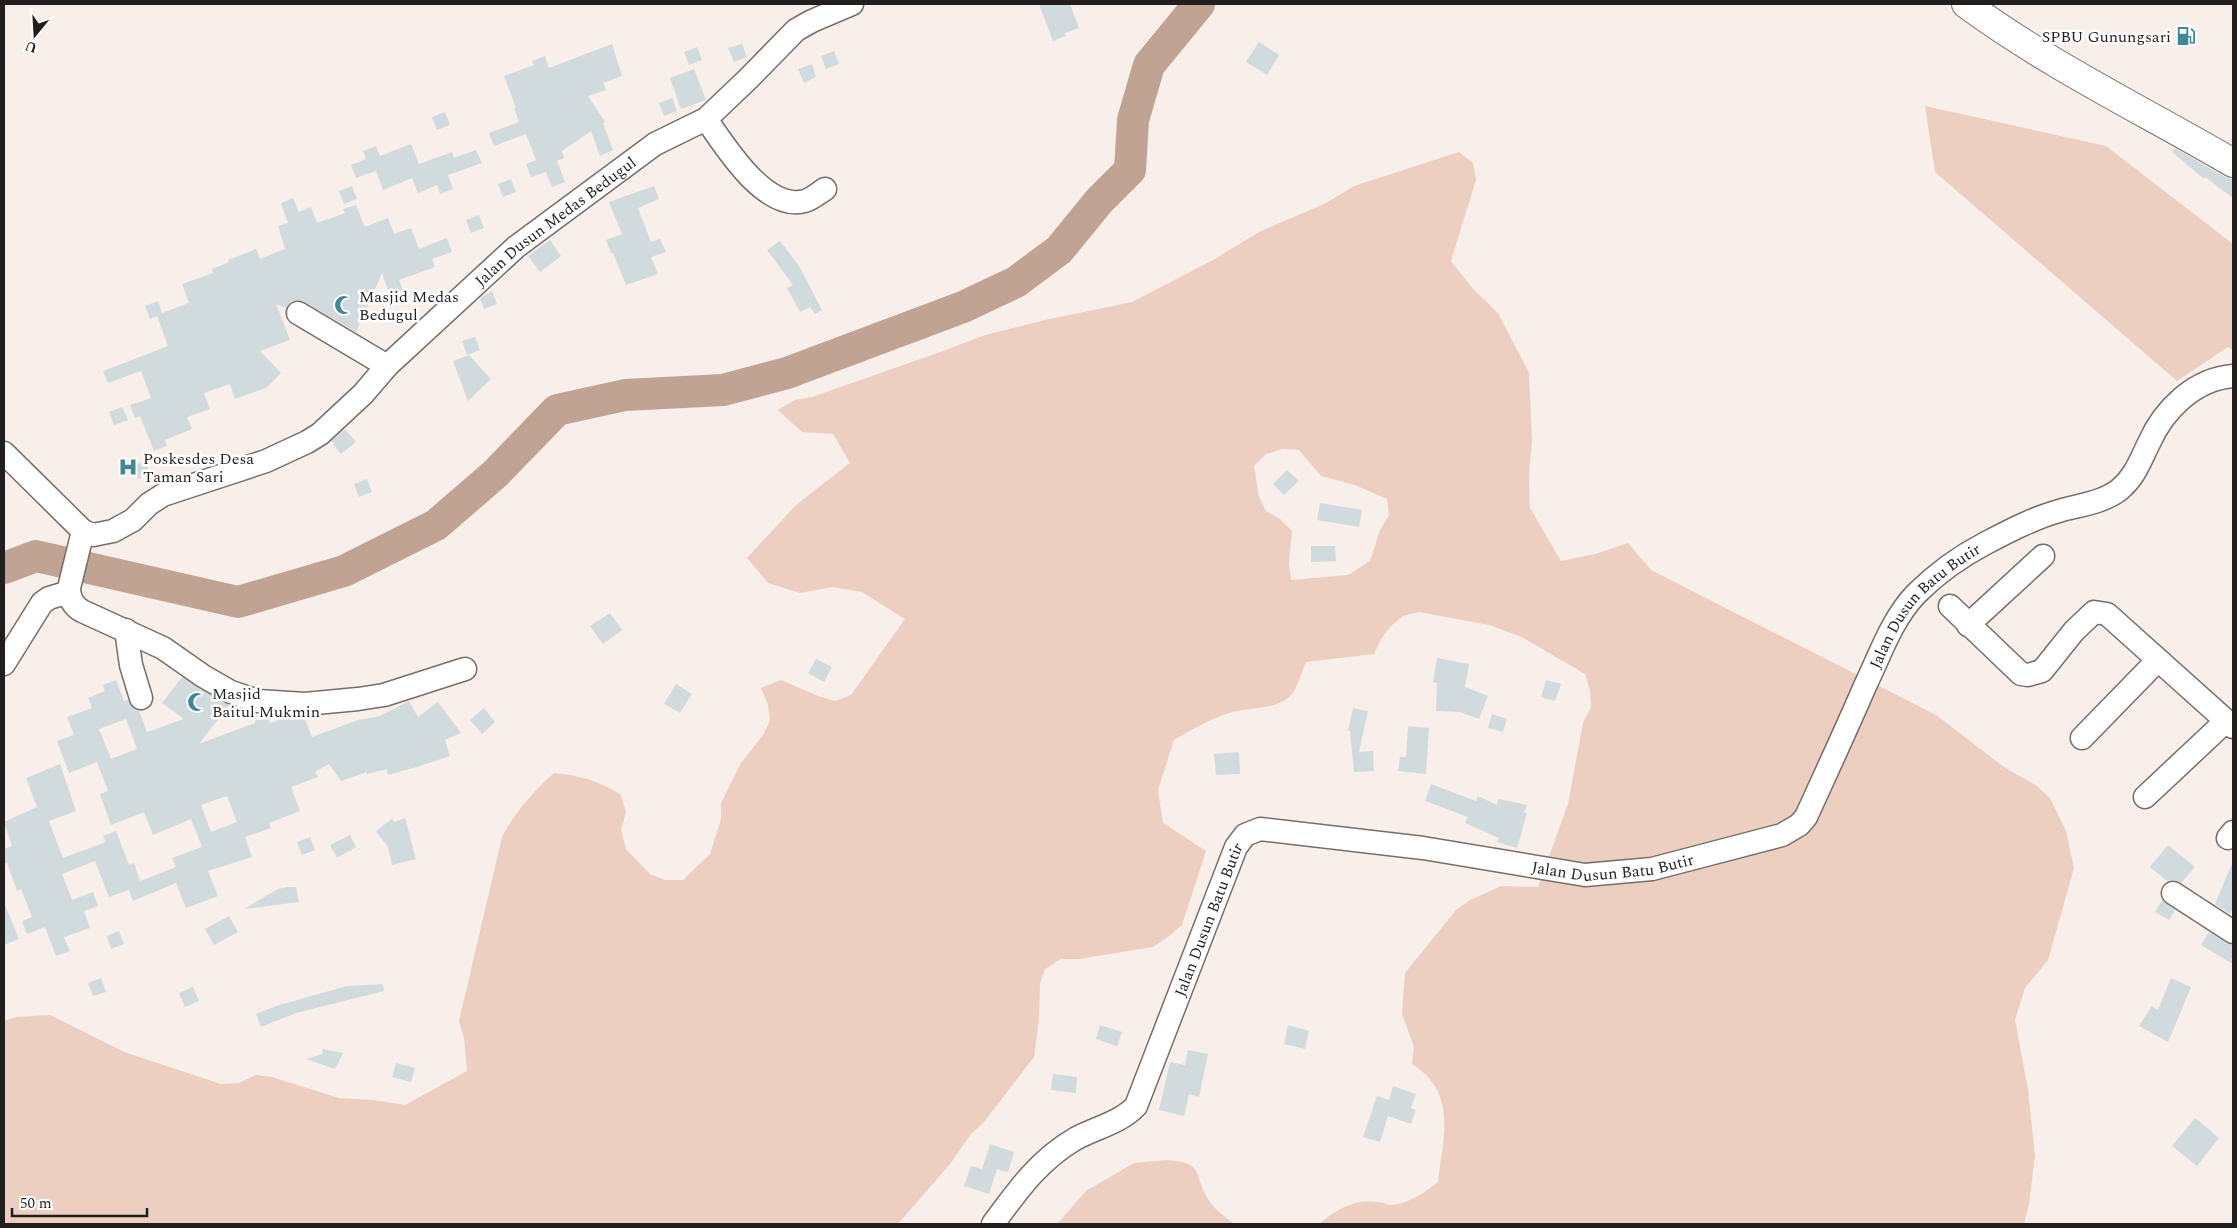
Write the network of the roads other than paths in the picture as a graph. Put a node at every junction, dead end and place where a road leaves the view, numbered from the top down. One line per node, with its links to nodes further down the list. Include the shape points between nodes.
1 (852, 4): 3 (street, Jalan Dusun Medas Bedugul, via 796,30)
2 (1966, 4): 4 (main road, via 1999,28 2081,77)
3 (706, 119): 5 (street, via 731,155 753,180 771,194 786,201 806,201); 7 (street, Jalan Dusun Medas Bedugul, via 656,144 545,224 476,282)
4 (2233, 163)
5 (825, 189)
6 (298, 313): 7 (street)
7 (387, 366): 10 (street, Jalan Dusun Medas Bedugul, via 363,394 307,442 226,476 163,495 133,520 106,534)
8 (2233, 376): 25 (street, Jalan Dusun Batu Butir, via 2210,380 2170,409 2149,441 2130,480 2117,491 2009,531 1974,549 1916,594 1886,640 1806,817 1782,836 1652,869 1585,875 1325,835 1260,829 1245,835 1236,847 1136,1106 1124,1116 1076,1139 1048,1157 1028,1176)
9 (4, 454): 10 (street)
10 (81, 538): 12 (street)
11 (2043, 556): 14 (street)
12 (69, 586): 15 (street, via 73,603 79,609); 17 (street, via 42,603)
13 (1950, 606): 14 (street)
14 (1968, 625): 16 (street, via 2021,674 2042,671 2094,612 2107,614)
15 (126, 630): 18 (street, via 164,648 230,692 258,701 305,704 384,695); 19 (street, via 131,665)
16 (2158, 660): 20 (street); 21 (street)
17 (4, 664)
18 (464, 669)
19 (141, 698)
20 (2230, 724): 22 (street)
21 (2082, 738)
22 (2145, 797)
23 (2173, 893): 24 (street)
24 (2233, 932)
25 (993, 1224)

